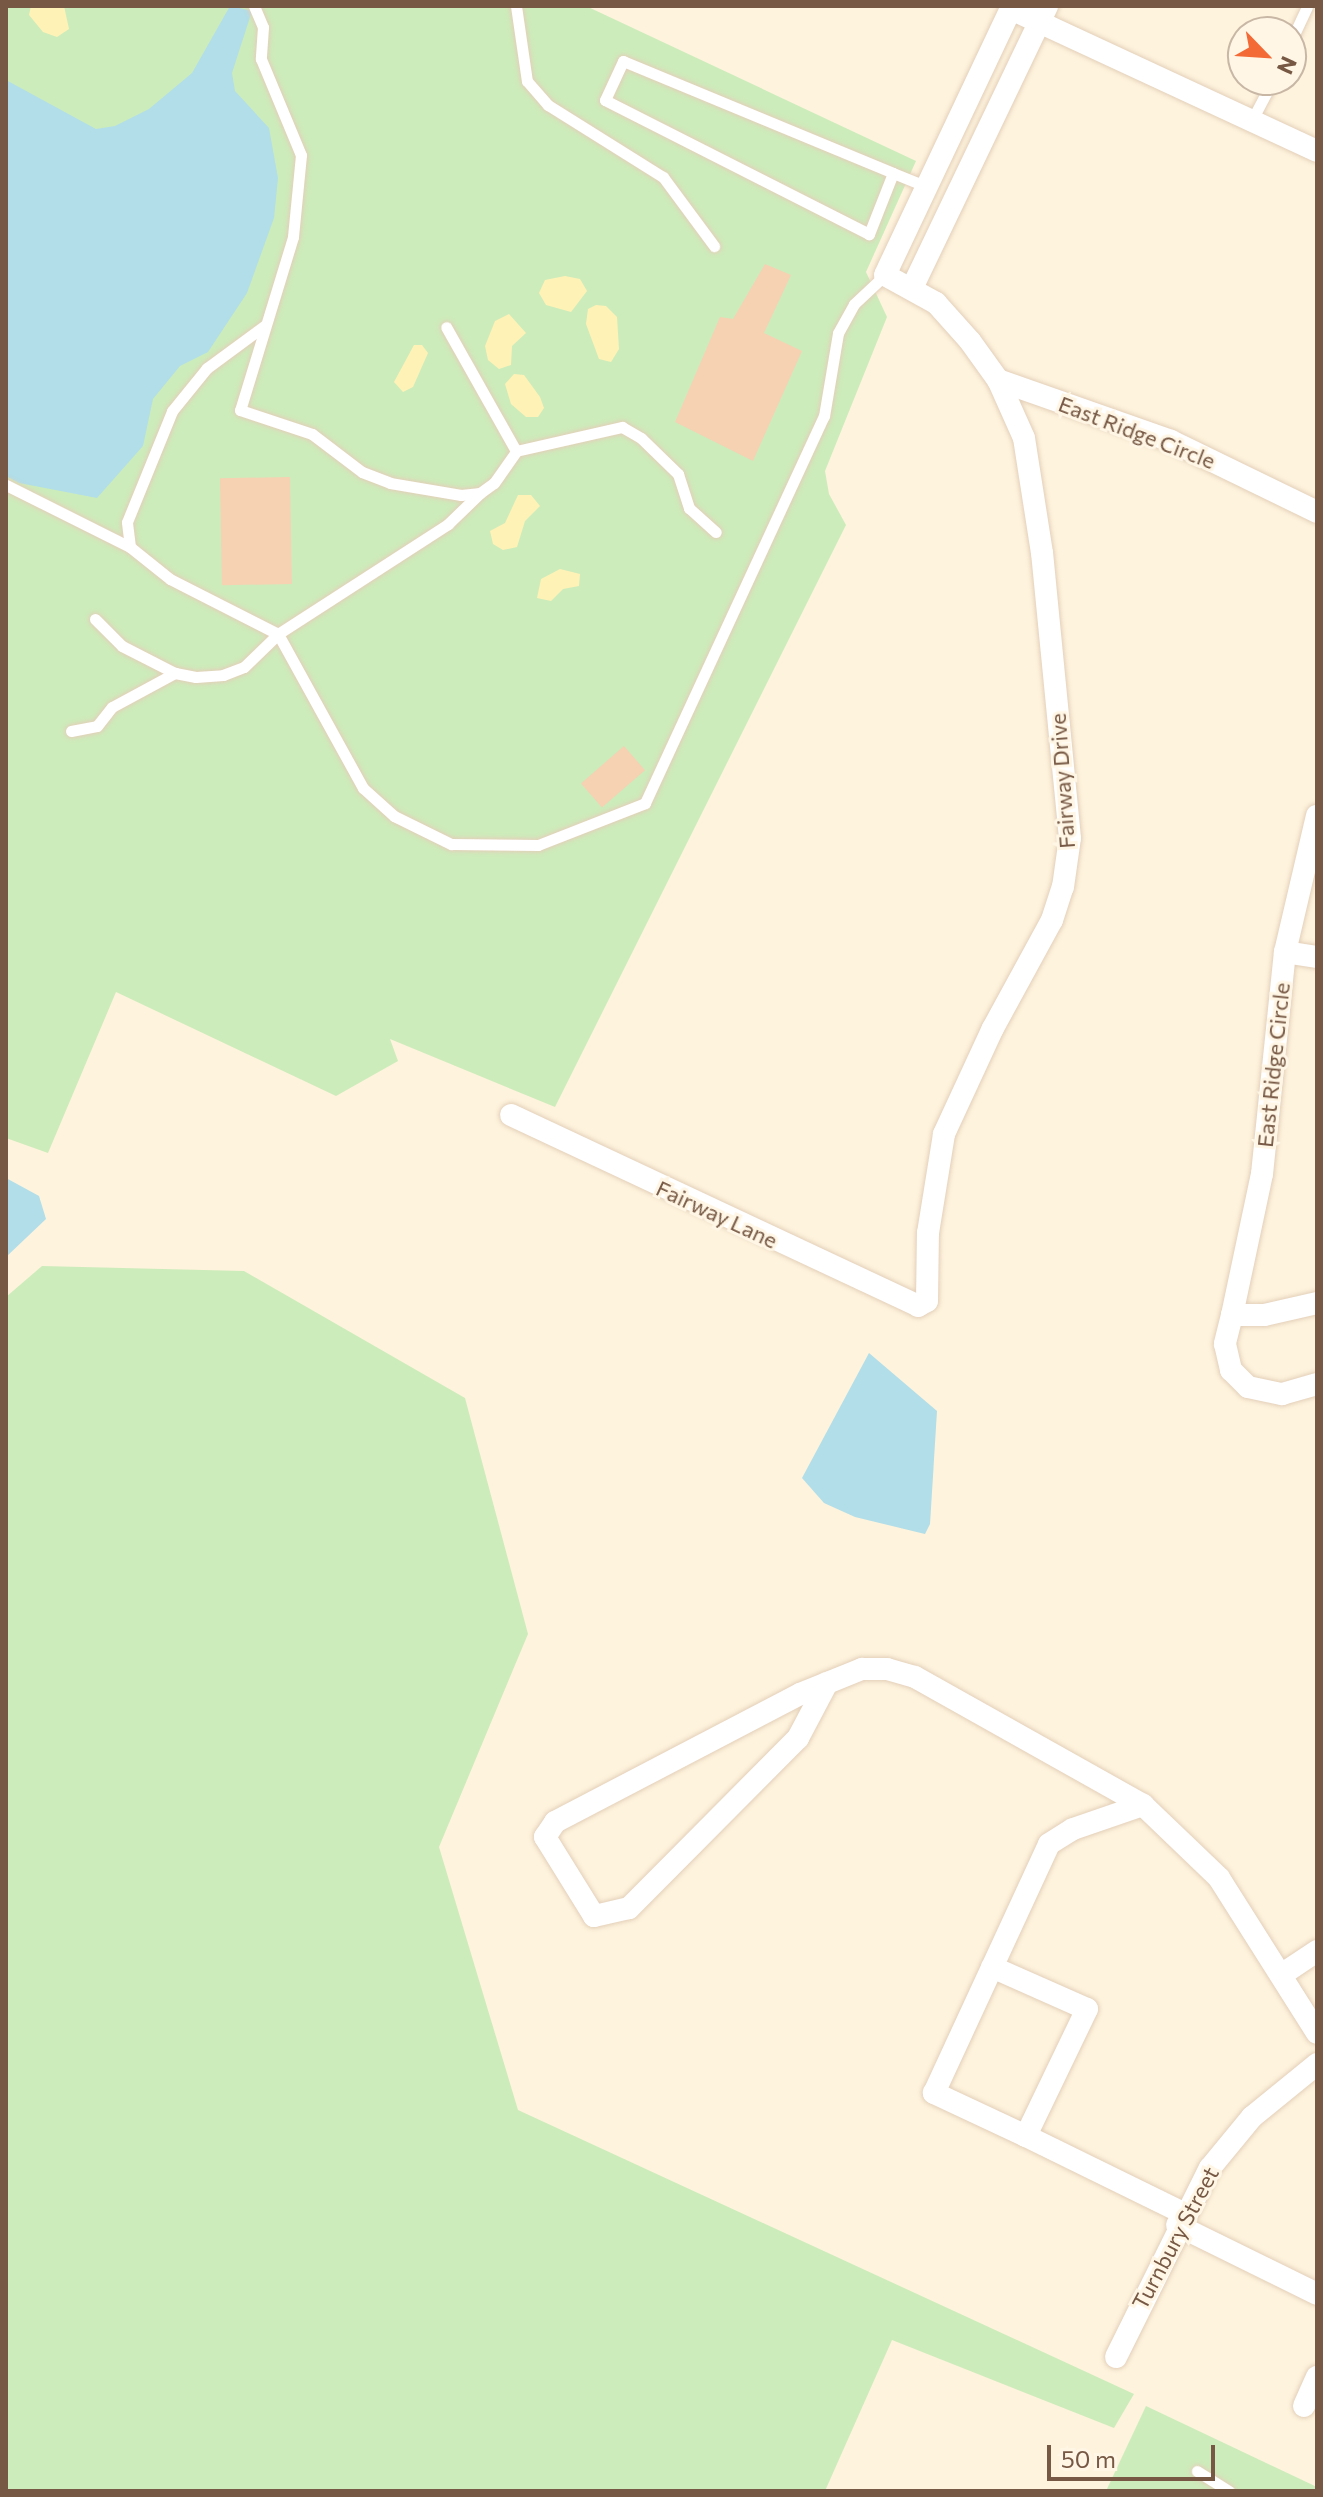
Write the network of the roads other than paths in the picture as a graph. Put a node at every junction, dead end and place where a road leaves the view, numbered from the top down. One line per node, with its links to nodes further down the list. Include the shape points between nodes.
1 (516, 6): 12 (lane, via 527,81 548,105 663,177)
2 (1012, 7): 4 (street); 7 (street)
3 (256, 8): 15 (lane, via 261,59 301,155 293,237)
4 (1043, 14): 6 (street); 8 (street)
5 (1265, 96): 6 (lane)
6 (1252, 120): 9 (street)
7 (950, 136): 8 (street); 11 (street)
8 (979, 149): 14 (street)
9 (1317, 151)
10 (893, 173): 10 (lane, via 623,61 605,100 869,234); 11 (lane)
11 (926, 186): 13 (street)
12 (714, 246)
13 (885, 275): 14 (street); 25 (lane, via 854,304 838,333 824,416 645,803 538,845 451,844 394,816 363,788)
14 (912, 288): 17 (street, Fairway Drive, via 936,303)
15 (265, 325): 20 (lane, via 240,410 312,434 362,472 390,483 461,495); 23 (lane, via 207,368 172,411 127,522)
16 (446, 327): 18 (lane)
17 (998, 380): 21 (street, East Ridge Circle, via 1171,441); 32 (street, Fairway Drive, via 1024,438 1032,476 1070,838 1052,920 956,1101 944,1134 932,1196)
18 (516, 451): 20 (lane, via 494,483); 22 (lane, via 622,427 678,474 689,508)
19 (6, 485): 23 (lane)
20 (480, 493): 25 (lane, via 448,524)
21 (1317, 512)
22 (716, 532)
23 (130, 547): 25 (lane, via 170,579)
24 (95, 619): 26 (lane, via 122,646)
25 (278, 634): 26 (lane, via 244,667 223,675)
26 (175, 673): 27 (lane, via 112,707 97,726)
27 (71, 731)
28 (1317, 816): 29 (street, East Ridge Circle)
29 (1285, 952): 30 (street); 34 (street, East Ridge Circle, via 1262,1174)
30 (1317, 957)
31 (511, 1115): 32 (street, Fairway Lane, via 918,1306)
32 (925, 1303)
33 (1317, 1303): 34 (street, via 1264,1315)
34 (1232, 1315): 35 (street, East Ridge Circle, via 1226,1357 1248,1387 1282,1394)
35 (1317, 1384)
36 (827, 1683): 36 (street, via 691,1748 547,1830 545,1837 594,1916 629,1908 798,1738); 37 (street, via 862,1669 915,1677)
37 (1143, 1805): 39 (street, via 1073,1829 1049,1844); 40 (street, via 1219,1878)
38 (1317, 1951): 40 (street)
39 (992, 1967): 43 (street, via 934,2093); 43 (street, via 1087,2009)
40 (1281, 1975): 41 (street)
41 (1317, 2033)
42 (1317, 2064): 44 (street, Turnbury Street, via 1230,2141)
43 (1026, 2136): 44 (street)
44 (1180, 2219): 45 (street); 46 (street, Turnbury Street)
45 (1317, 2294)
46 (1116, 2357)
47 (1317, 2377): 48 (street)
48 (1304, 2406)
49 (1197, 2471): 50 (lane)
50 (1229, 2491)

